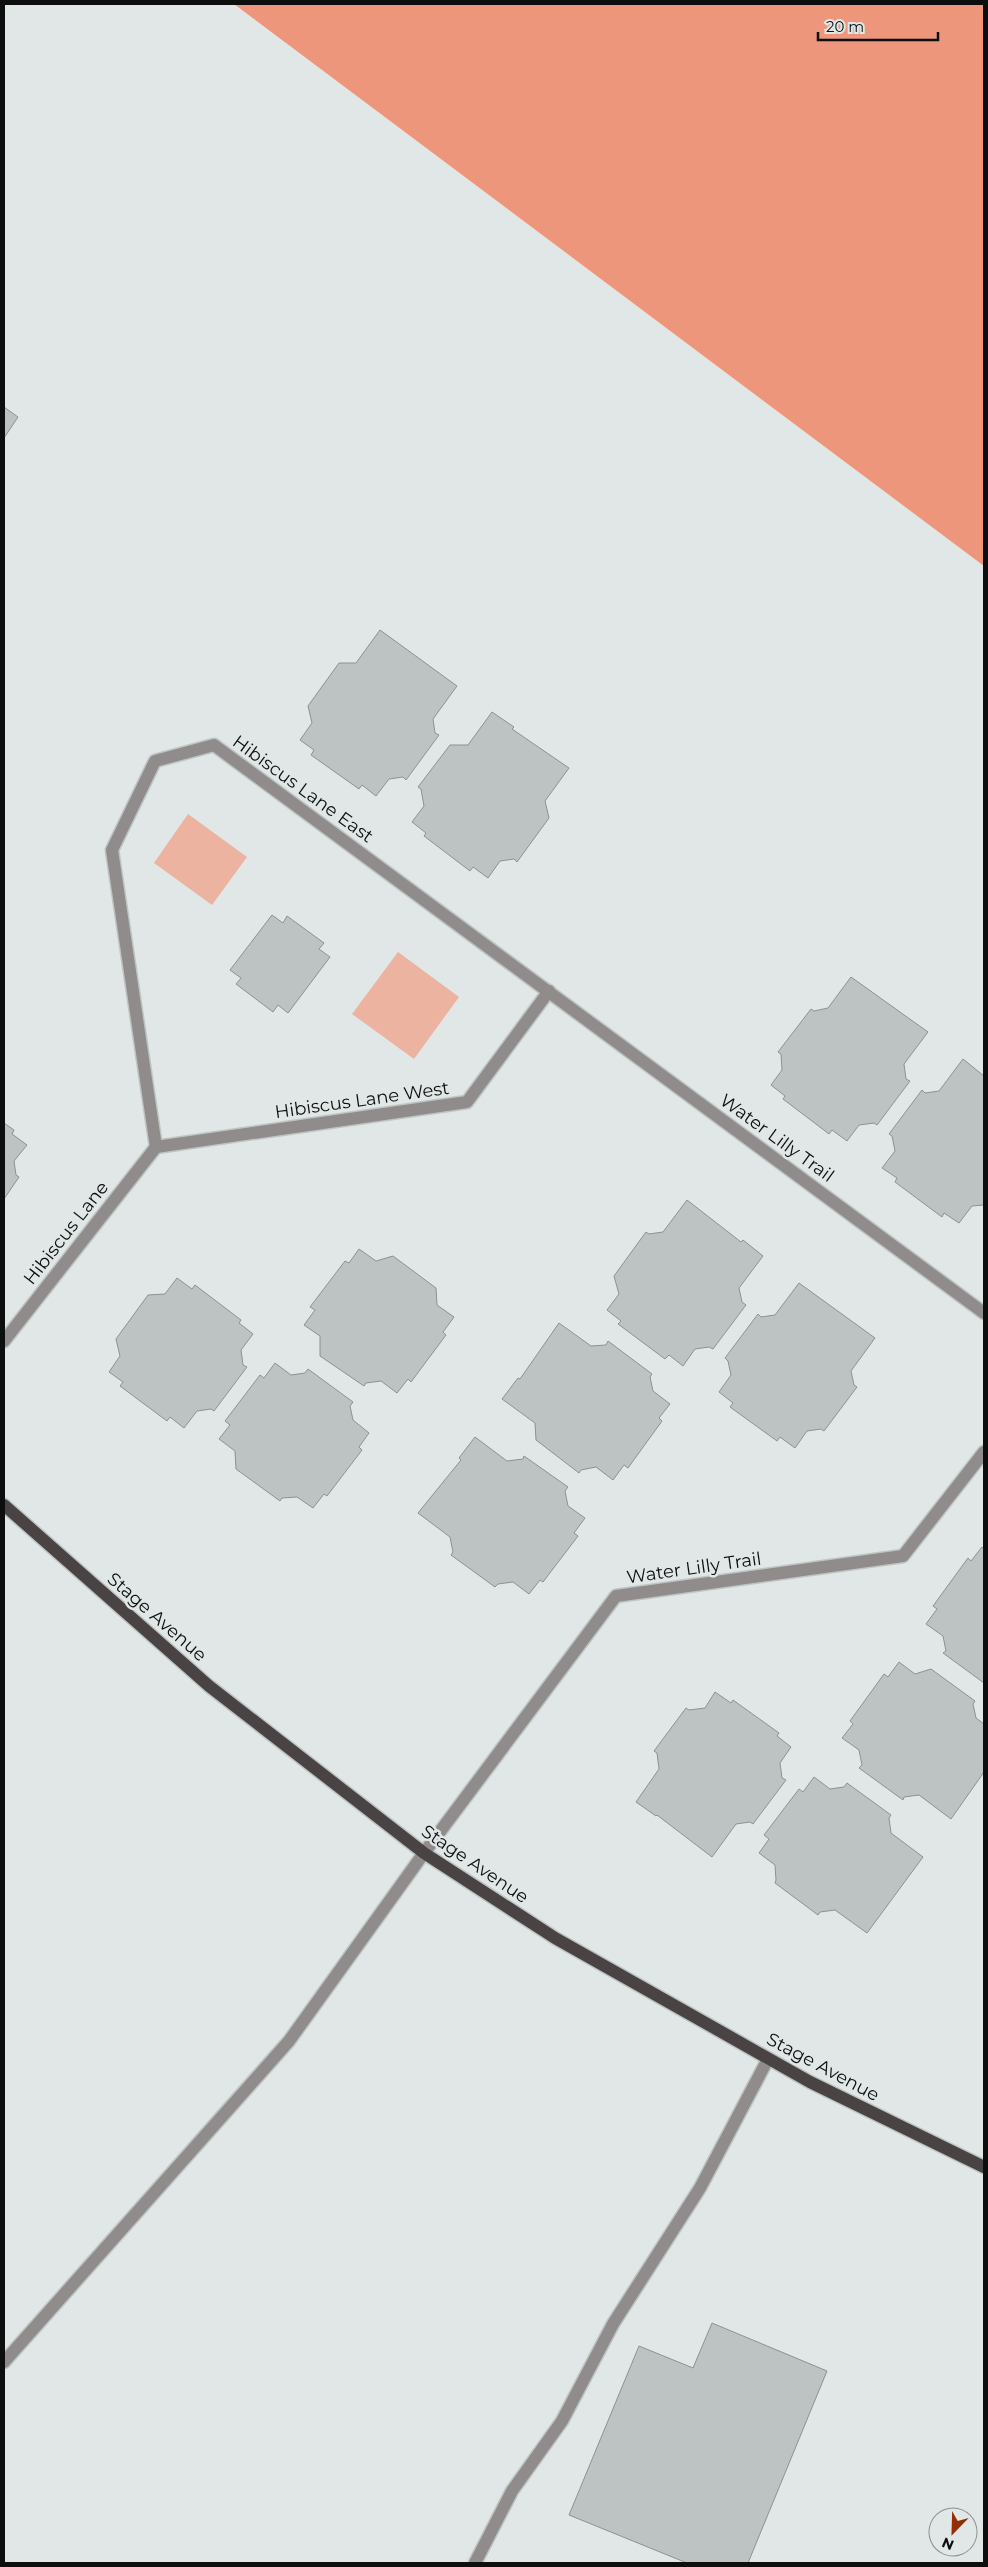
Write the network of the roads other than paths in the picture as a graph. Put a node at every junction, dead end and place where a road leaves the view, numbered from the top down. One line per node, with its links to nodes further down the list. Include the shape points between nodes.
1 (549, 992): 2 (street, Hibiscus Lane West, via 467,1102); 2 (street, Hibiscus Lane East, via 214,745 155,761 112,850); 3 (street, Water Lilly Trail)
2 (156, 1147): 4 (street, Hibiscus Lane)
3 (984, 1313)
4 (4, 1341)
5 (984, 1452): 7 (street, Water Lilly Trail, via 904,1556 616,1596)
6 (4, 1505): 7 (main road, Stage Avenue, via 209,1686)
7 (424, 1853): 8 (main road, Stage Avenue, via 555,1938); 10 (street, Water Lilly Trail, via 288,2041)
8 (768, 2059): 9 (main road, Stage Avenue); 11 (street, via 700,2188 612,2324 562,2421 512,2491)
9 (984, 2167)
10 (4, 2362)
11 (475, 2563)

